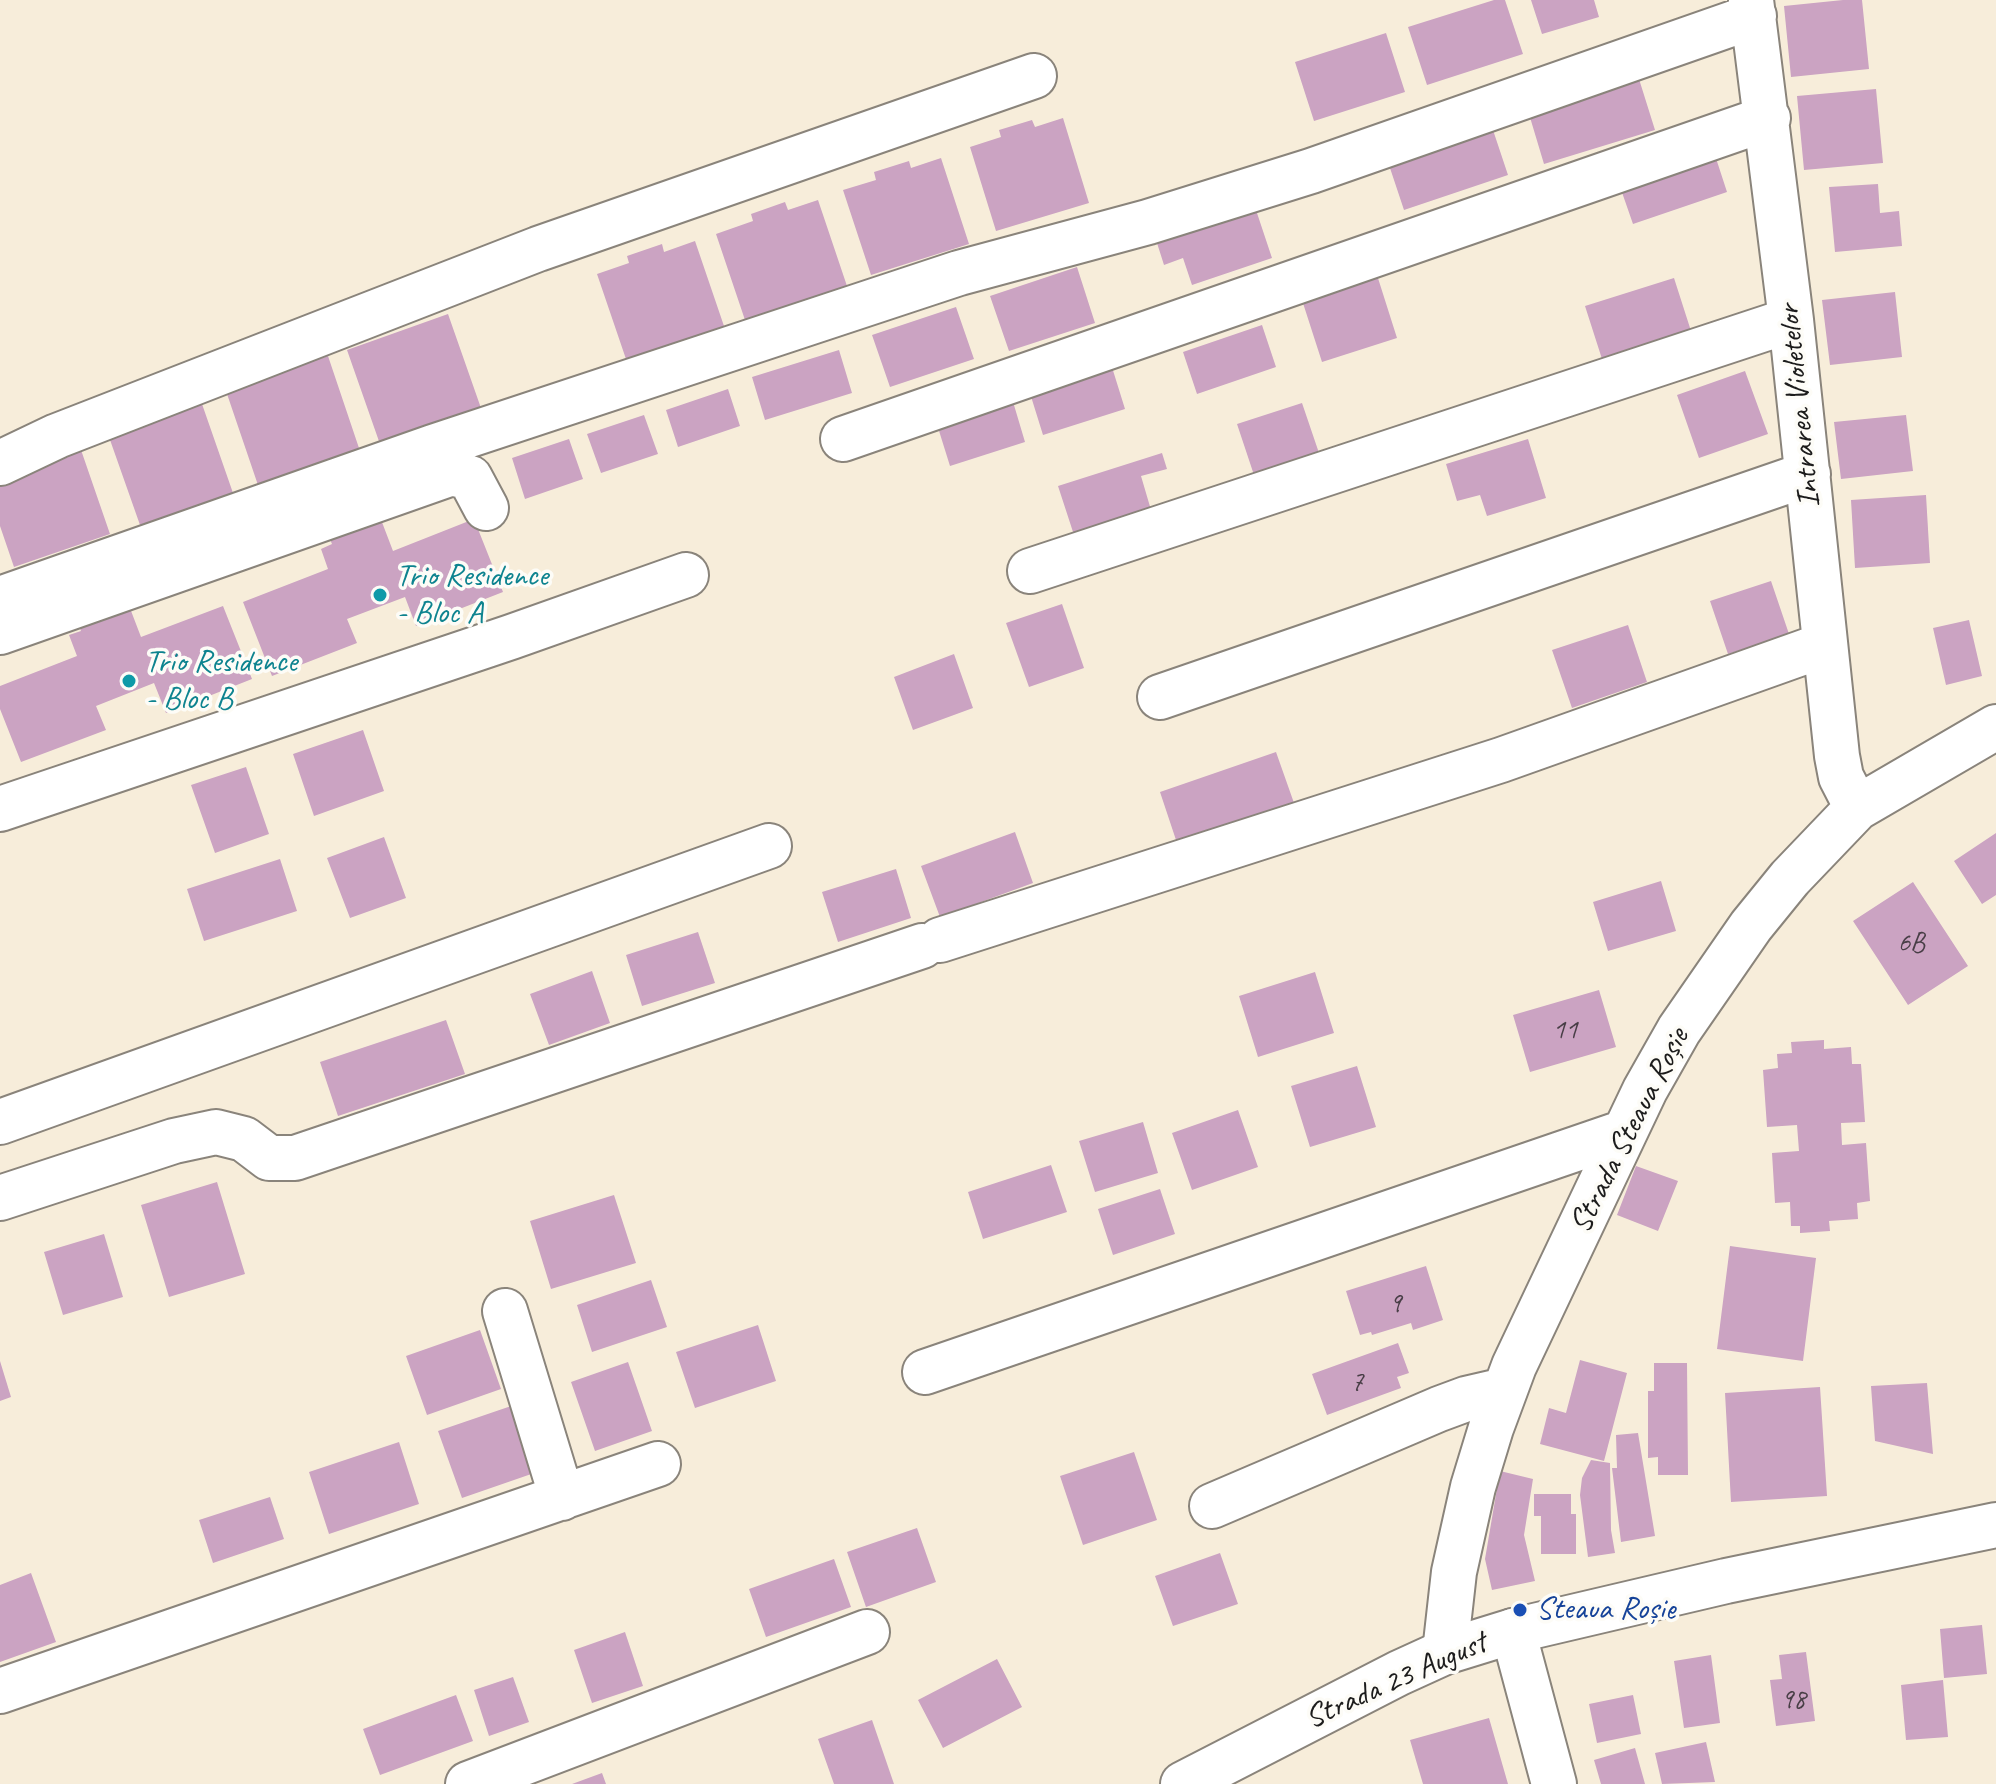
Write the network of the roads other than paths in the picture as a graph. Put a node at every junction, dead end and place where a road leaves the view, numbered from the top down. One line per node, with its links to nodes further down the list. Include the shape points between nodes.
1 (1753, 8): 3 (street, Intrarea Violetelor); 11 (street, via 1311,171 959,273 433,447)
2 (1034, 76): 6 (street, via 538,249 57,436)
3 (1768, 118): 4 (street, Intrarea Violetelor); 5 (street)
4 (1791, 320): 7 (street, Intrarea Violetelor); 9 (street)
5 (843, 439)
6 (0, 463)
7 (1808, 474): 13 (street, Intrarea Violetelor); 14 (street)
8 (486, 508): 12 (street, via 470,478 452,473)
9 (1030, 571)
10 (686, 575): 17 (street)
11 (0, 599)
12 (0, 632)
13 (1824, 645): 16 (street, Intrarea Violetelor, via 1841,777); 21 (street, via 1501,760 931,943 295,1158 269,1158 244,1139 216,1132)
14 (1160, 697)
15 (1996, 727): 16 (street, Strada Steaua Roșie)
16 (1857, 808): 20 (street, Strada Steaua Roșie, via 1751,926 1679,1030)
17 (0, 809)
18 (769, 846): 19 (street)
19 (0, 1122)
20 (1625, 1132): 23 (street); 24 (street, Strada Steaua Roșie)
21 (0, 1198)
22 (505, 1311): 26 (street)
23 (925, 1372)
24 (1505, 1390): 27 (street, via 1439,1409); 31 (street, Strada Steaua Roșie, via 1463,1529)
25 (658, 1464): 26 (street)
26 (562, 1498): 32 (street)
27 (1212, 1506)
28 (1996, 1525): 29 (street, Strada 23 August)
29 (1513, 1631): 31 (street, Strada 23 August); 35 (street)
30 (867, 1632): 33 (street)
31 (1445, 1652): 34 (street, Strada 23 August)
32 (0, 1691)
33 (468, 1784)
34 (1183, 1784)
35 (1554, 1784)

